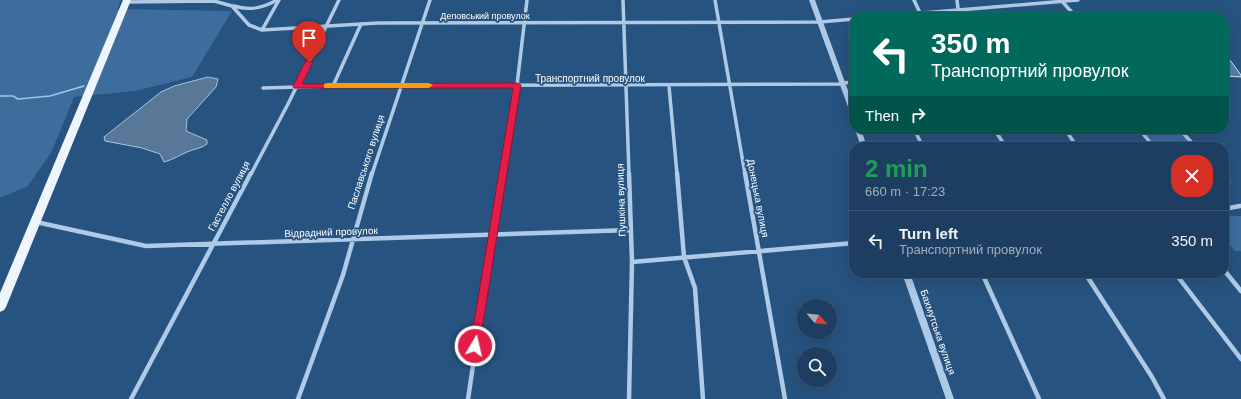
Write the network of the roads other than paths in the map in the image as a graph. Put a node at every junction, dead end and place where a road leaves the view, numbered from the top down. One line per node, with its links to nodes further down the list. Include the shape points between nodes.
1 (213, 0): 13 (street); 14 (street)
2 (278, 0): 14 (street, via 255,10); 27 (street)
3 (339, 0): 26 (street, Гастелло вулиця)
4 (430, 0): 23 (street, Паславського вулиця)
5 (527, 0): 25 (street)
6 (623, 0): 20 (street, Пушкіна вулиця)
7 (715, 0): 21 (street, Донецька вулиця)
8 (812, 0): 22 (street)
9 (914, 0): 16 (street)
10 (957, 0): 15 (street)
11 (1061, 0): 12 (street); 15 (street); 18 (street)
12 (1078, 0)
13 (126, 1): 45 (main road)
14 (232, 6): 27 (street, via 249,25)
15 (958, 10): 17 (street)
16 (920, 12)
17 (933, 12)
18 (1072, 12)
19 (849, 19): 22 (street, Деповський провулок)
20 (623, 22): 21 (street, Деповський провулок); 25 (street, Деповський провулок); 35 (street, Пушкіна вулиця)
21 (719, 22): 22 (street, Деповський провулок); 32 (street, Донецька вулиця)
22 (820, 22): 29 (street)
23 (422, 23): 24 (street, Деповський провулок); 25 (street, Деповський провулок); 30 (street, Паславського вулиця)
24 (361, 24): 26 (street, Деповський провулок); 34 (street)
25 (523, 24): 31 (street)
26 (327, 26): 27 (street, Деповський провулок); 33 (street, Гастелло вулиця)
27 (262, 30)
28 (849, 82): 29 (street, Транспортний провулок)
29 (844, 83): 32 (street, Транспортний провулок); 38 (street)
30 (401, 85): 31 (street, Транспортний провулок); 34 (street, Транспортний провулок); 48 (street, Паславського вулиця)
31 (517, 85): 35 (street, Транспортний провулок); 47 (street)
32 (730, 85): 36 (street, Транспортний провулок); 51 (street, Донецька вулиця)
33 (297, 86): 34 (street, Транспортний провулок); 37 (street, Транспортний провулок); 50 (street, Гастелло вулиця)
34 (333, 86)
35 (624, 86): 36 (street, Транспортний провулок); 46 (street, Пушкіна вулиця)
36 (669, 86): 52 (street)
37 (263, 88)
38 (849, 100)
39 (1143, 134): 41 (street)
40 (1184, 134): 42 (street)
41 (1150, 142)
42 (1192, 142)
43 (1240, 206): 44 (street)
44 (1229, 208)
45 (35, 222): 50 (street, Відрадний провулок, via 146,246); 60 (main road)
46 (630, 230): 47 (street, Відрадний провулок); 53 (street, Пушкіна вулиця)
47 (492, 235): 48 (street, Відрадний провулок); 64 (street)
48 (351, 240): 50 (street, Відрадний провулок); 63 (street, Паславського вулиця, via 343,275)
49 (849, 243): 51 (street)
50 (214, 245): 62 (street, Гастелло вулиця)
51 (760, 252): 52 (street); 67 (street, Донецька вулиця)
52 (684, 258): 53 (street); 66 (street, via 695,288)
53 (632, 262): 65 (street, Пушкіна вулиця)
54 (1229, 276): 59 (street)
55 (908, 278): 68 (street, Бахмутська вулиця)
56 (984, 278): 69 (street)
57 (1088, 278): 70 (street)
58 (1179, 278): 61 (street)
59 (1241, 291)
60 (0, 307)
61 (1241, 359)
62 (131, 399)
63 (298, 399)
64 (468, 399)
65 (629, 399)
66 (703, 399)
67 (785, 399)
68 (950, 399)
69 (1039, 399)
70 (1164, 399)

